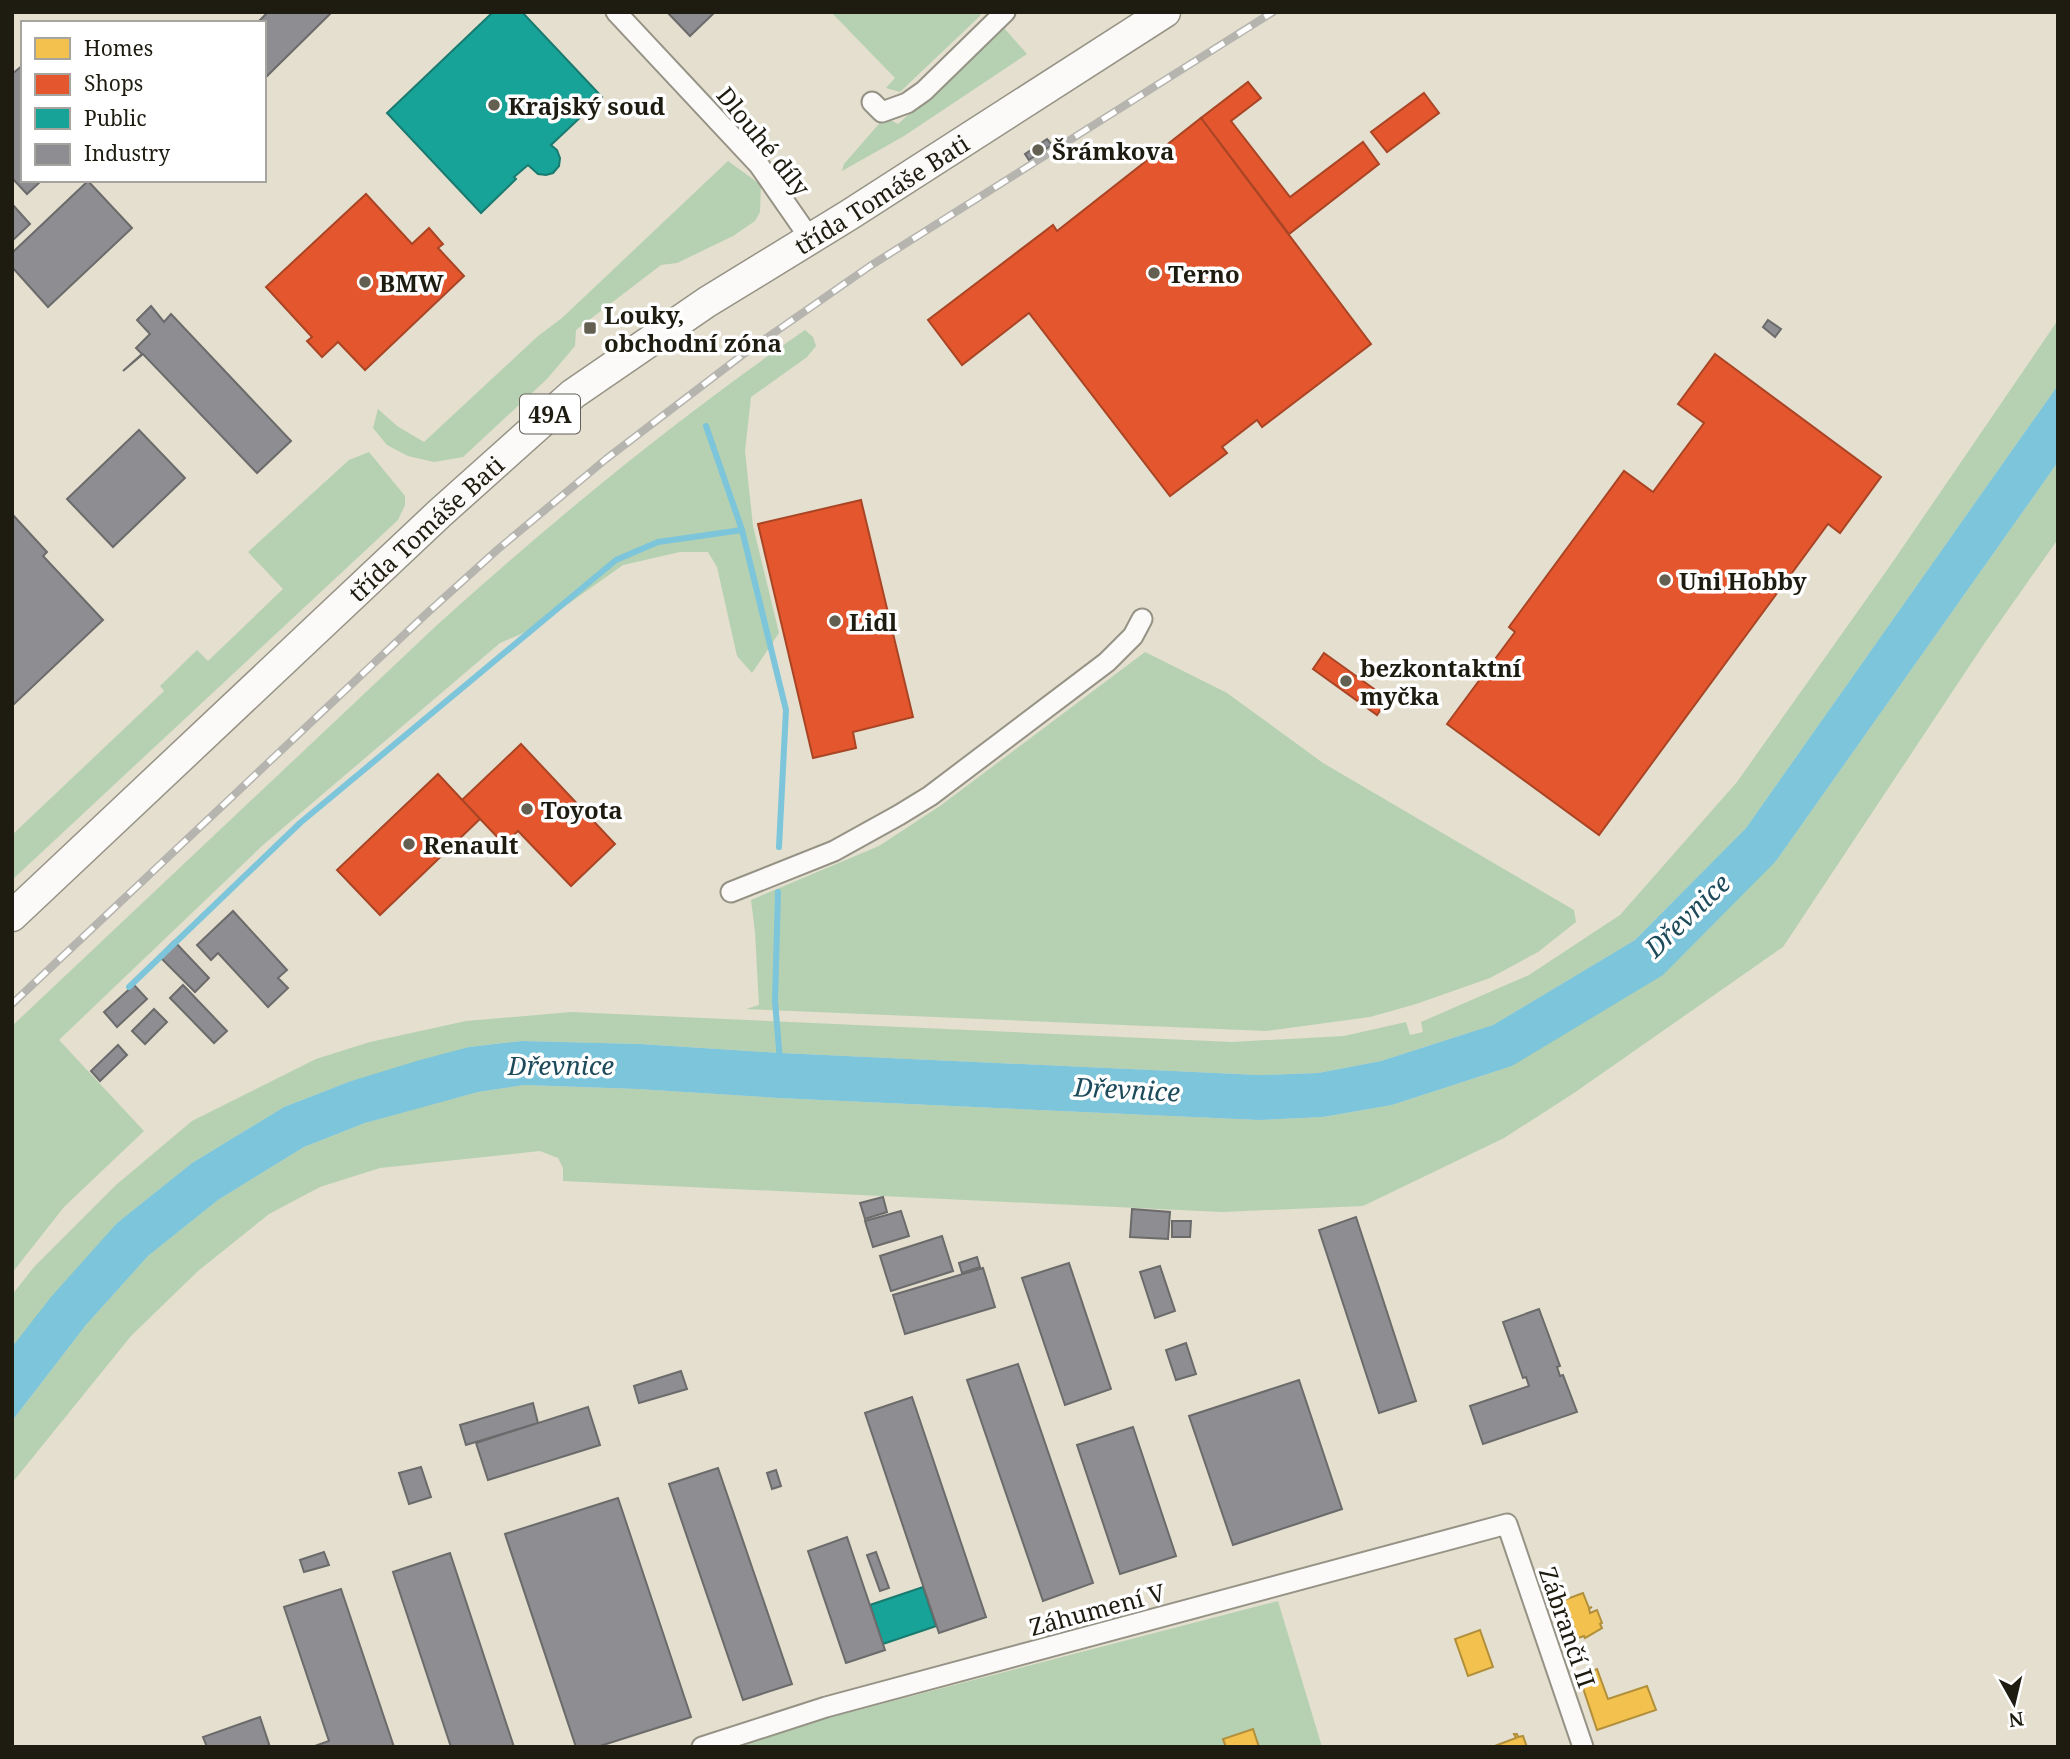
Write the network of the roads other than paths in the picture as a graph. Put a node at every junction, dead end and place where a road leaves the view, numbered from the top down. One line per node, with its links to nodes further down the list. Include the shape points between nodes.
1 (616, 12): 5 (street, Dlouhé díly, via 760,165)
2 (1004, 12): 4 (street, via 907,103 883,111)
3 (1165, 12): 5 (main road, třída Tomáše Bati / 49A)
4 (872, 102)
5 (809, 237): 8 (main road, třída Tomáše Bati / 49A, via 573,394)
6 (1142, 619): 7 (street, via 1133,636 1107,662 930,796 834,851)
7 (731, 891)
8 (12, 916)
9 (1507, 1524): 10 (street, Záhumení V, via 826,1707); 11 (street, Zábrančí II)
10 (702, 1747)
11 (1583, 1747)

